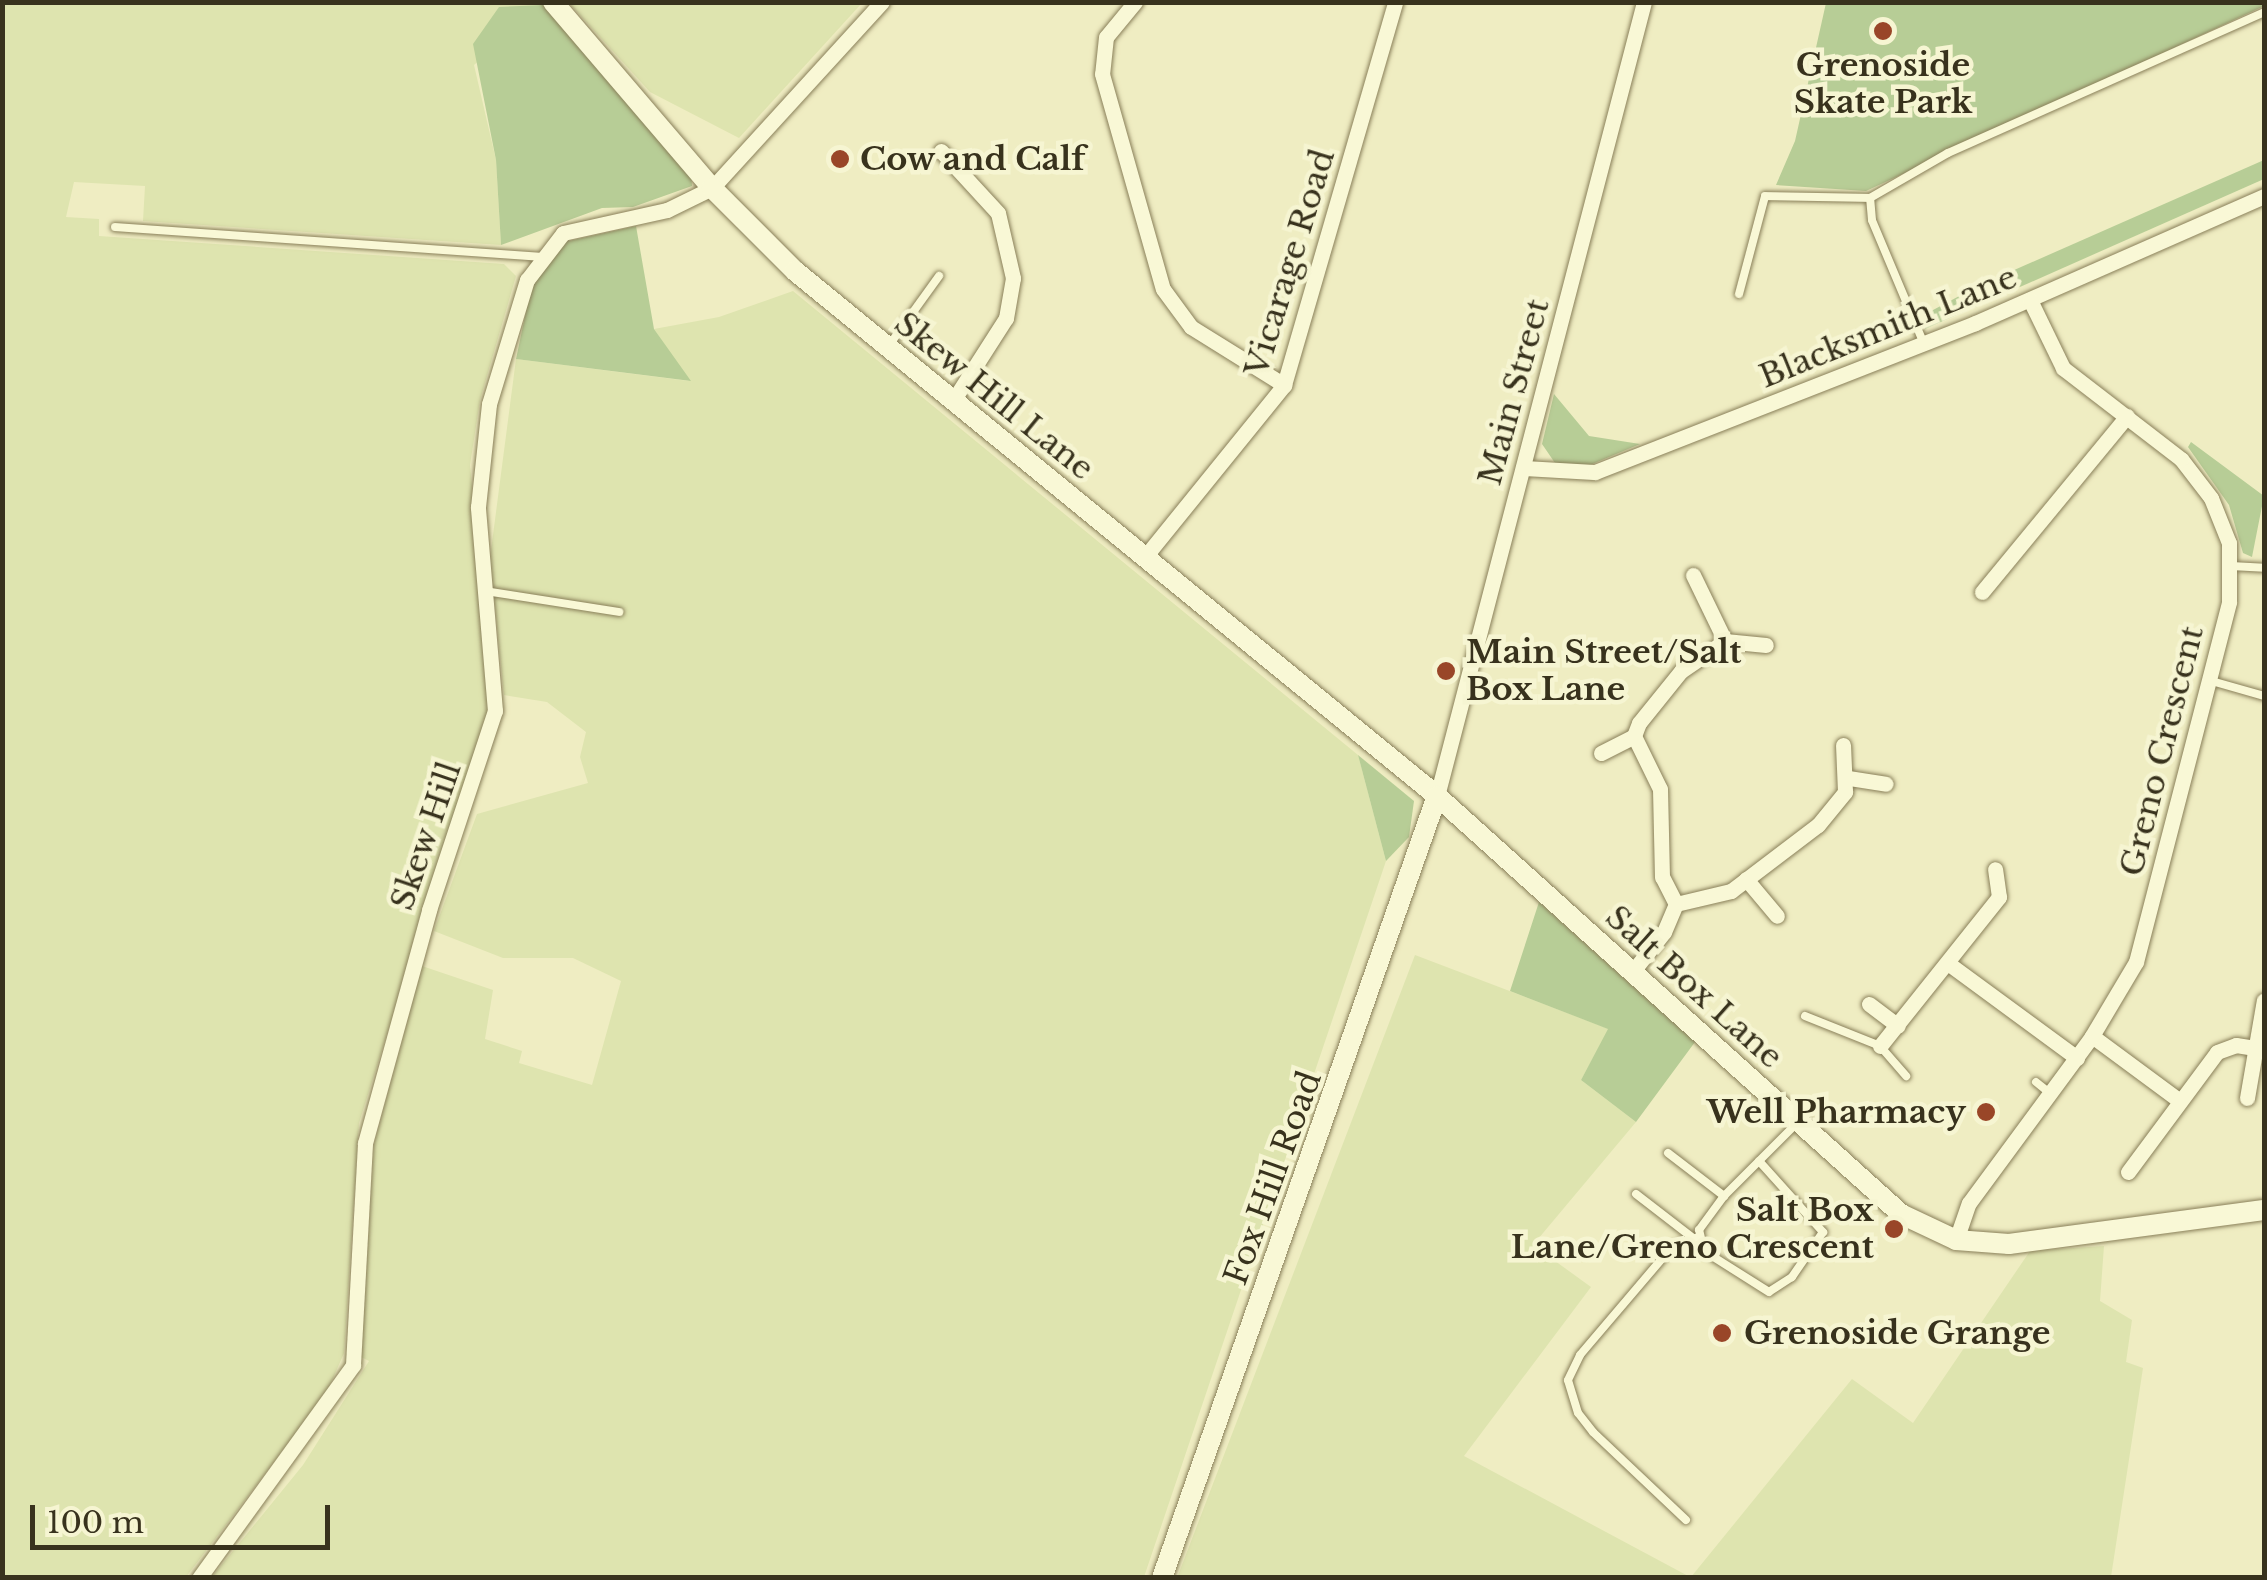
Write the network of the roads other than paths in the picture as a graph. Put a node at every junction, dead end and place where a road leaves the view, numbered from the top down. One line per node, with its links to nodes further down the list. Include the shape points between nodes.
1 (553, 2): 8 (street, Skew Hill Lane)
2 (882, 2): 8 (street)
3 (1135, 2): 18 (street, via 1106,37 1102,74 1164,289 1191,327)
4 (1395, 2): 18 (street, Vicarage Road)
5 (1644, 2): 21 (street, Main Street)
6 (2264, 12): 10 (lane, via 1948,154)
7 (942, 152): 19 (street, via 998,213 1012,278 1006,318)
8 (712, 188): 12 (street, via 667,210 564,233); 17 (street, Skew Hill Lane, via 794,271)
9 (2264, 196): 15 (street, Blacksmith Lane)
10 (1870, 198): 14 (lane, via 1765,196); 16 (lane, via 1872,220)
11 (115, 227): 12 (lane)
12 (539, 257): 26 (street, Skew Hill, via 509,330 490,404 478,508)
13 (939, 276): 17 (lane)
14 (1739, 294)
15 (2030, 300): 16 (street, Blacksmith Lane); 20 (street, Greno Crescent, via 2052,355)
16 (1924, 344): 21 (street, Blacksmith Lane, via 1595,472)
17 (888, 348): 19 (street, Skew Hill Lane)
18 (1284, 385): 22 (street, Vicarage Road)
19 (953, 401): 22 (street, Skew Hill Lane)
20 (2126, 416): 23 (street, Greno Crescent, via 2199,479 2222,522); 27 (street)
21 (1523, 468): 38 (street, Main Street)
22 (1144, 558): 38 (street, Skew Hill Lane)
23 (2231, 566): 24 (lane); 31 (street, Greno Crescent, via 2229,602)
24 (2264, 568)
25 (1693, 575): 29 (street)
26 (483, 590): 28 (lane); 68 (street, Skew Hill, via 496,666 495,711 429,910 366,1142 353,1365)
27 (1982, 592)
28 (619, 612)
29 (1725, 641): 30 (street); 33 (street, via 1664,688)
30 (1766, 645)
31 (2208, 680): 32 (lane); 49 (street, Greno Crescent, via 2136,962)
32 (2264, 696)
33 (1634, 736): 35 (street); 41 (street, via 1660,789 1660,864)
34 (1844, 745): 36 (street)
35 (1602, 752)
36 (1849, 778): 37 (street); 40 (street, via 1818,825)
37 (1886, 784)
38 (1437, 796): 44 (street, Salt Box Lane); 69 (street, Fox Hill Road)
39 (1995, 869): 43 (street, via 1998,897)
40 (1746, 880): 41 (street, via 1731,891); 42 (street)
41 (1676, 904): 44 (street, via 1664,932)
42 (1777, 916)
43 (1949, 964): 48 (street); 52 (street)
44 (1633, 971): 58 (street, Salt Box Lane)
45 (2264, 1000): 51 (street)
46 (1868, 1004): 48 (street)
47 (1805, 1016): 50 (lane)
48 (1898, 1026): 50 (street)
49 (2092, 1036): 52 (street, Greno Crescent); 57 (street)
50 (1880, 1046): 53 (lane)
51 (2255, 1048): 56 (street); 57 (street, via 2226,1046)
52 (2078, 1058): 55 (street, Greno Crescent)
53 (1906, 1076)
54 (2036, 1082): 55 (lane)
55 (2051, 1094): 66 (street, Greno Crescent, via 1969,1203)
56 (2248, 1098)
57 (2180, 1101): 61 (street)
58 (1798, 1122): 60 (lane); 66 (street, Salt Box Lane, via 1901,1214)
59 (1668, 1153): 63 (lane)
60 (1759, 1161): 63 (lane); 65 (lane, via 1823,1232 1792,1276 1780,1288 1758,1290 1704,1251)
61 (2128, 1172)
62 (1636, 1194): 65 (lane)
63 (1724, 1196): 65 (lane)
64 (2264, 1210): 66 (street, Salt Box Lane, via 2032,1244)
65 (1696, 1237): 67 (lane, via 1672,1247 1654,1267 1580,1355 1568,1380 1578,1412 1594,1432)
66 (1956, 1240)
67 (1686, 1520)
68 (199, 1578)
69 (1162, 1578)

